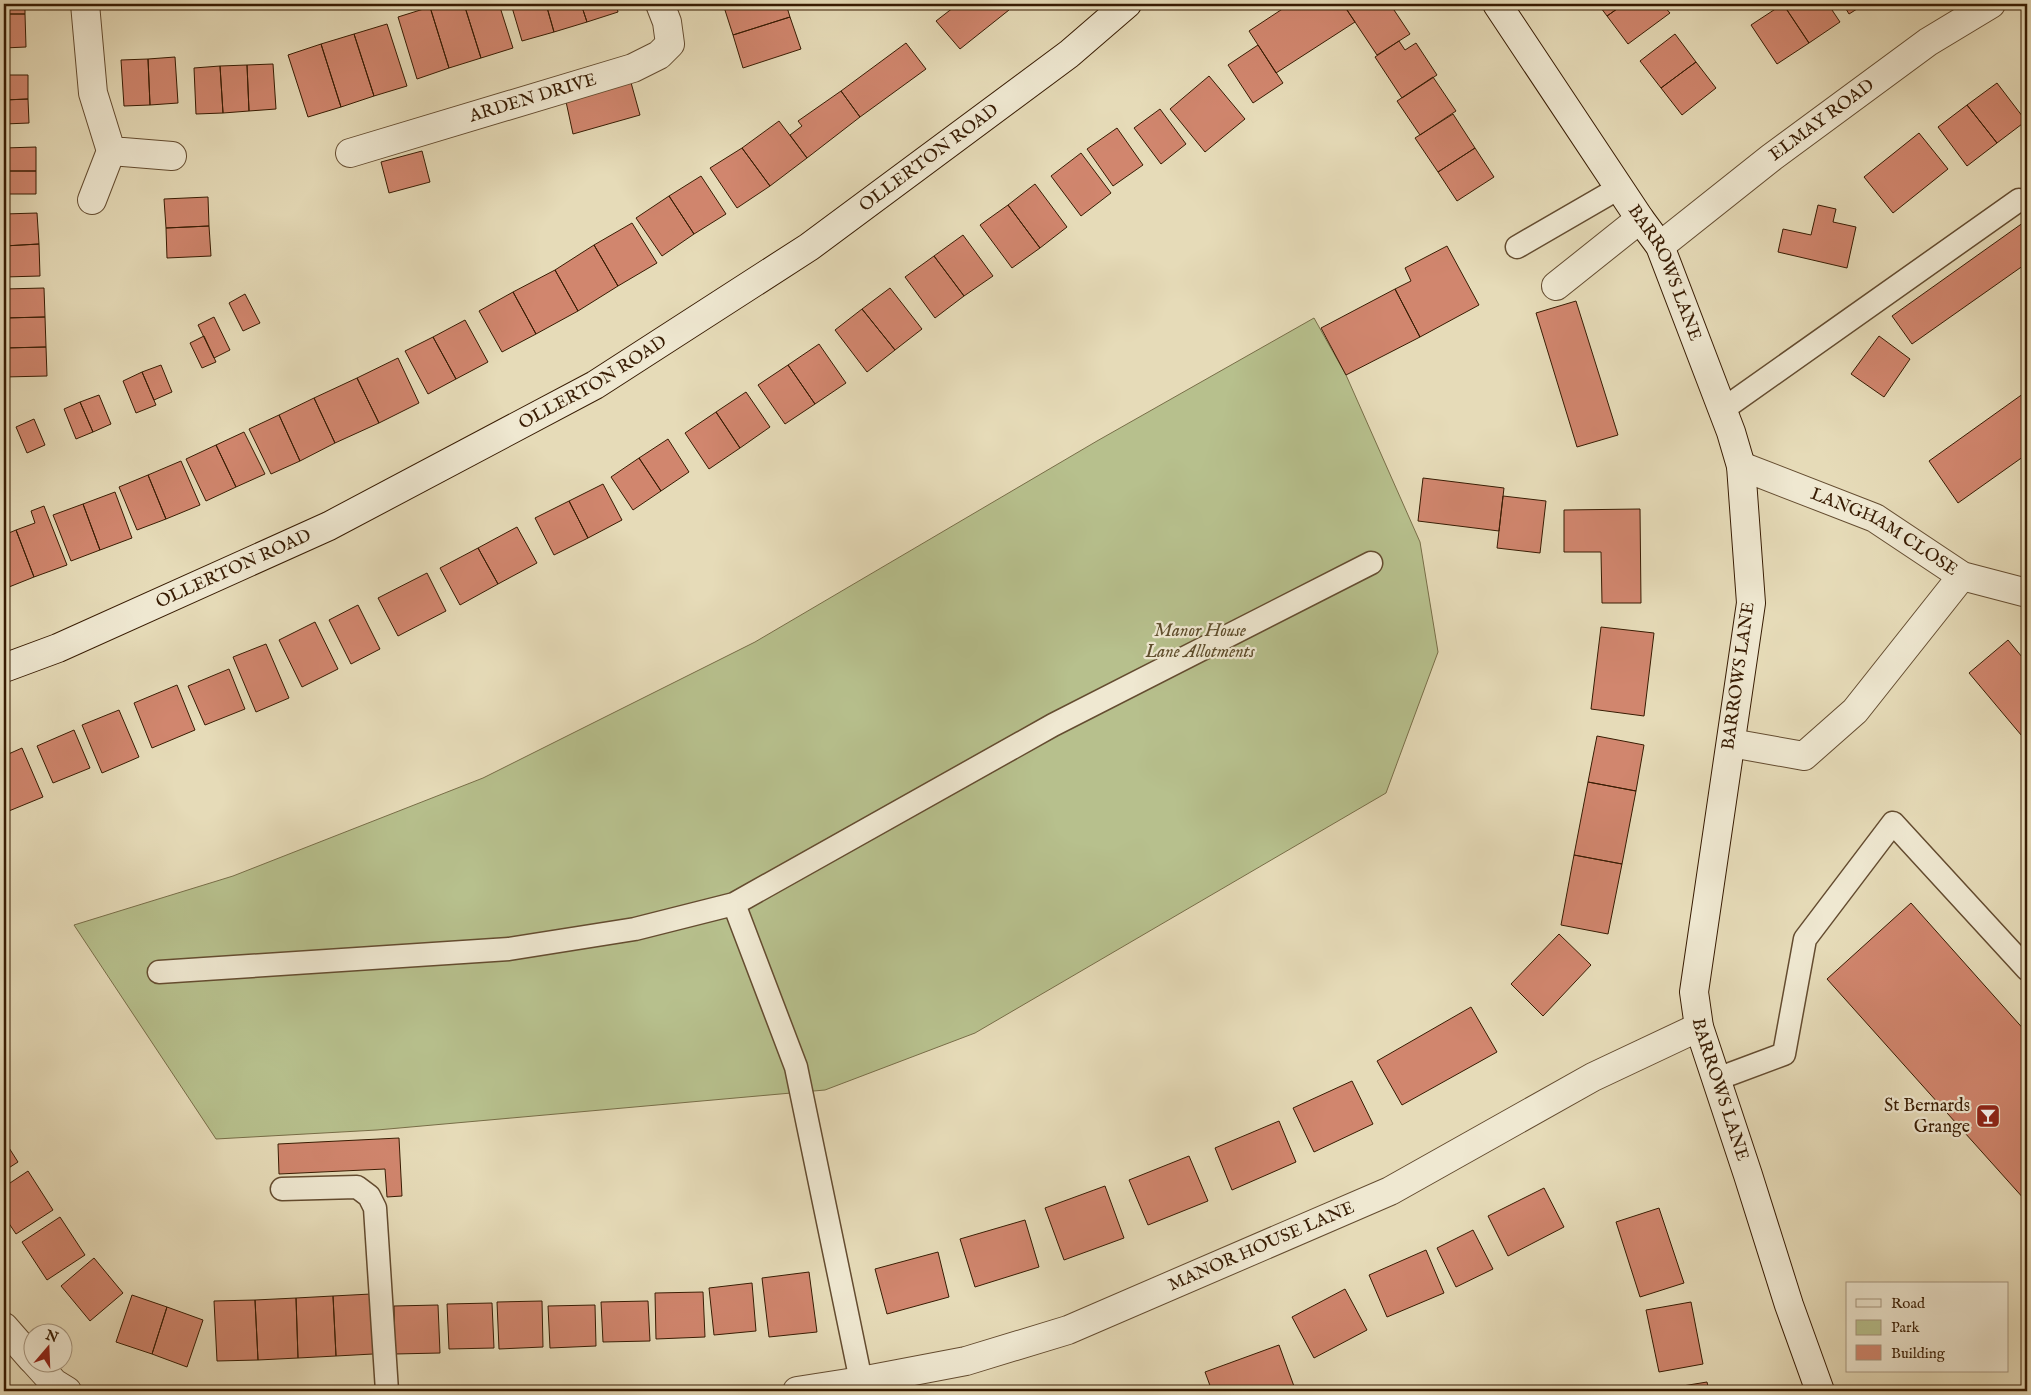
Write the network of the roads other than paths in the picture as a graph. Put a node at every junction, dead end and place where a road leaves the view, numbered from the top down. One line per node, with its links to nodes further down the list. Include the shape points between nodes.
1 (85, 4): 6 (street, via 93,93)
2 (660, 4): 7 (street, ARDEN DRIVE, via 670,44 659,55 633,68)
3 (1127, 4): 21 (street, OLLERTON ROAD, via 1069,54 809,247 595,385 330,526 58,648)
4 (1497, 4): 9 (street, BARROWS LANE)
5 (1991, 4): 13 (street, ELMAY ROAD, via 1928,42 1772,157)
6 (111, 151): 8 (street); 10 (street)
7 (350, 153)
8 (172, 156)
9 (1619, 188): 12 (street, BARROWS LANE); 14 (lane)
10 (92, 200)
11 (2018, 200): 16 (lane)
12 (1640, 218): 13 (street, BARROWS LANE); 15 (street)
13 (1660, 246): 16 (street, BARROWS LANE)
14 (1518, 247)
15 (1556, 286)
16 (1722, 410): 17 (street, BARROWS LANE)
17 (1741, 466): 19 (street, LANGHAM CLOSE, via 1875,518); 22 (street, BARROWS LANE, via 1751,603)
18 (1371, 563): 23 (lane, via 1054,725)
19 (1962, 576): 20 (street, LANGHAM CLOSE); 22 (street, via 1855,711 1804,756)
20 (2027, 593)
21 (4, 668)
22 (1731, 743): 26 (street, BARROWS LANE, via 1694,992)
23 (734, 904): 25 (lane, via 635,929 508,949); 32 (lane, via 796,1067)
24 (2027, 969): 27 (lane, via 1893,823 1805,939 1784,1054)
25 (159, 972)
26 (1699, 1027): 27 (street, BARROWS LANE); 32 (street, MANOR HOUSE LANE, via 1593,1077 1390,1191 1068,1330 966,1361)
27 (1717, 1080): 36 (street, BARROWS LANE)
28 (282, 1189): 34 (lane, via 357,1187 369,1196 375,1208)
29 (4, 1327): 30 (street)
30 (22, 1348)
31 (45, 1372): 33 (street)
32 (861, 1381): 35 (street, MANOR HOUSE LANE)
33 (67, 1391)
34 (387, 1391)
35 (797, 1391)
36 (1820, 1391)

